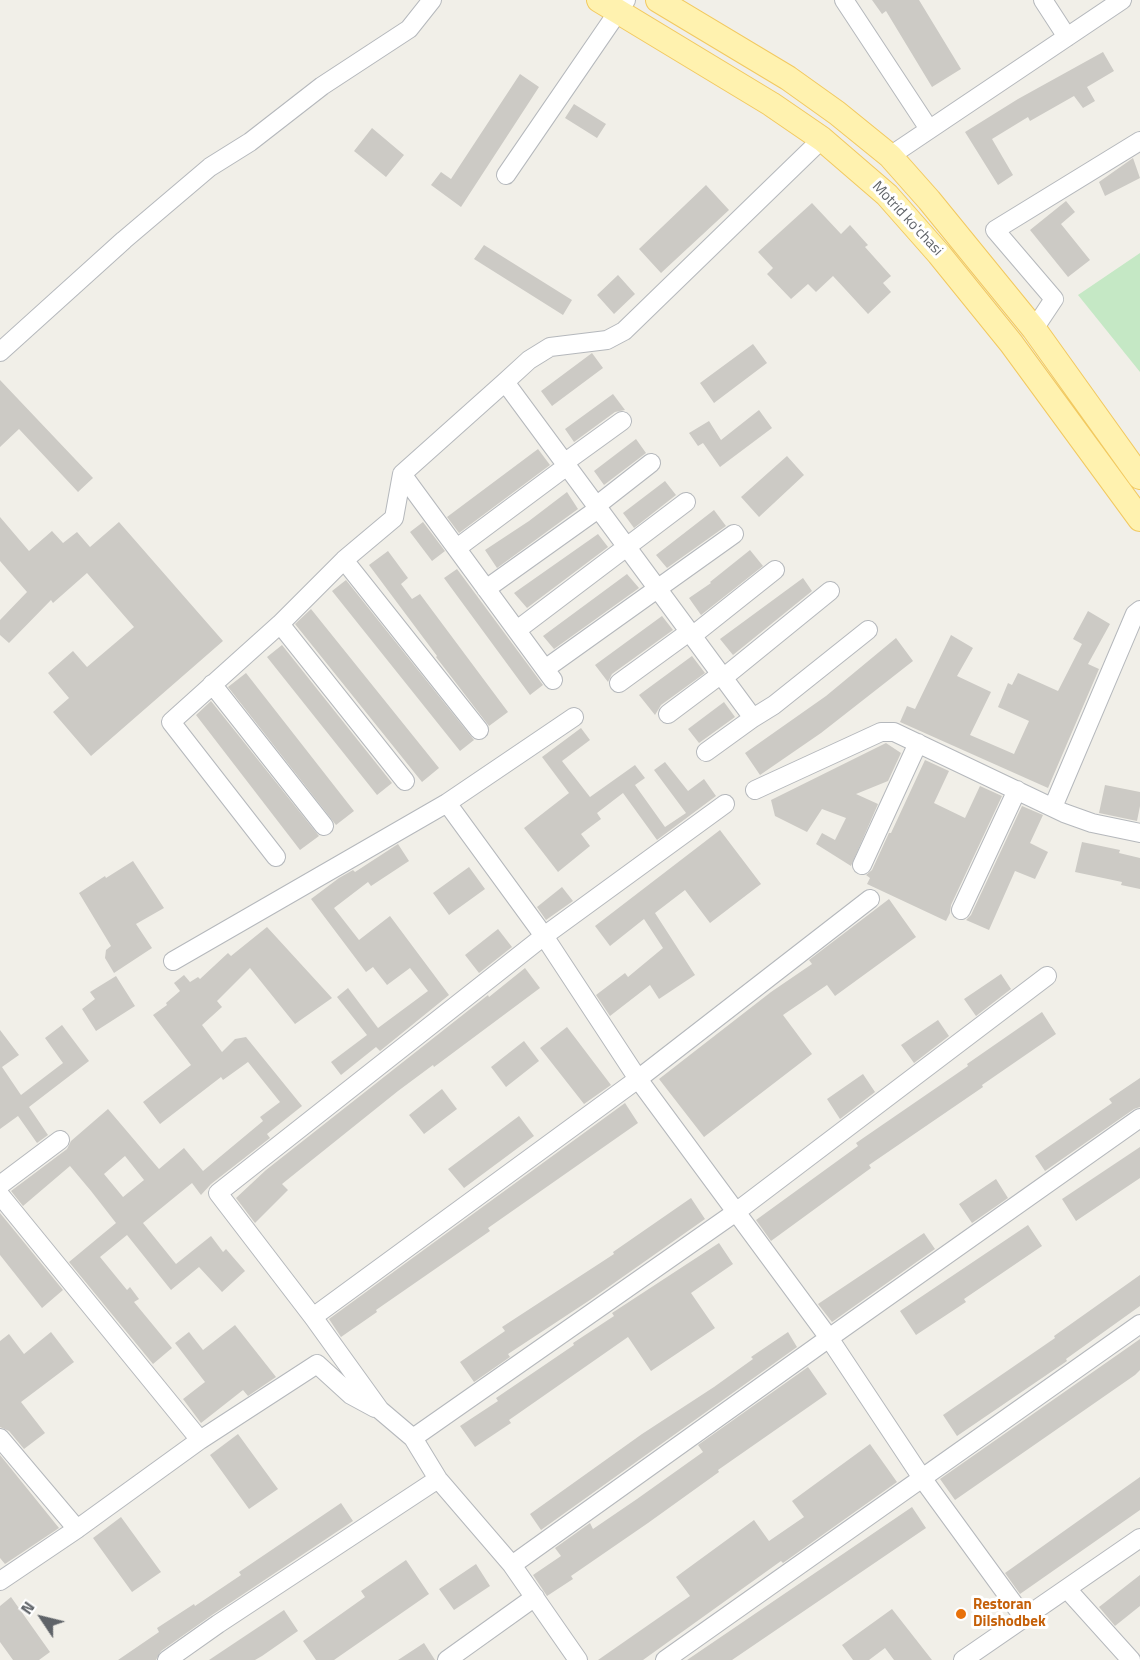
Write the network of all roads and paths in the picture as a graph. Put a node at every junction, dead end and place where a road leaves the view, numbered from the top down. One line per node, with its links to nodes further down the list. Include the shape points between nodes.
1 (432, 0): 14 (street, via 409,29 210,167)
2 (658, 0): 11 (main road, Motrid ko'chasi, via 788,78)
3 (844, 0): 8 (street)
4 (1043, 0): 7 (street)
5 (1122, 0): 7 (street)
6 (614, 4): 9 (main road, Motrid ko'chasi); 12 (street)
7 (1067, 37): 8 (street)
8 (929, 129): 11 (street)
9 (822, 139): 15 (street, via 624,331 607,340 550,346); 23 (main road, Motrid ko'chasi, via 887,195 939,254 1011,343)
10 (1140, 141): 13 (street, via 996,230 1054,299)
11 (890, 156): 13 (main road, Motrid ko'chasi)
12 (506, 175)
13 (1034, 329): 20 (main road, Motrid ko'chasi)
14 (0, 352)
15 (505, 382): 18 (street); 19 (street)
16 (622, 422): 18 (street)
17 (651, 463): 22 (street)
18 (566, 465): 22 (street); 25 (street)
19 (402, 474): 25 (street); 27 (street, via 394,519)
20 (1140, 477)
21 (686, 502): 26 (street)
22 (597, 508): 26 (street); 29 (street)
23 (1140, 519)
24 (734, 534): 30 (street)
25 (457, 548): 29 (street)
26 (627, 548): 30 (street); 34 (street)
27 (344, 560): 33 (street); 43 (street)
28 (775, 570): 36 (street)
29 (486, 589): 34 (street)
30 (658, 590): 34 (street, via 549,674); 36 (street)
31 (830, 591): 37 (street)
32 (1140, 609): 51 (street)
33 (280, 624): 39 (street); 46 (street)
34 (517, 630)
35 (868, 630): 42 (street)
36 (691, 634): 37 (street); 38 (street)
37 (722, 676): 40 (street); 42 (street)
38 (619, 683)
39 (212, 684): 52 (street); 54 (street, via 171,722)
40 (668, 714)
41 (573, 717): 49 (street)
42 (753, 718): 45 (street)
43 (479, 730)
44 (918, 743): 47 (street, via 894,732 881,732); 48 (street); 55 (street)
45 (706, 752)
46 (405, 781)
47 (755, 790)
48 (1017, 790): 51 (street); 57 (street)
49 (447, 803): 58 (street); 59 (street)
50 (725, 804): 58 (street)
51 (1053, 807): 53 (street, via 1092,823)
52 (324, 826)
53 (1140, 833)
54 (276, 857)
55 (862, 865)
56 (870, 899): 61 (street)
57 (961, 910)
58 (543, 936): 61 (street); 67 (street, via 218,1193)
59 (173, 961)
60 (1047, 976): 66 (street)
61 (638, 1079): 66 (street); 67 (street)
62 (1140, 1118): 69 (street)
63 (60, 1140): 64 (street)
64 (0, 1185)
65 (0, 1196): 73 (street)
66 (736, 1212): 69 (street); 72 (street)
67 (313, 1317): 70 (street)
68 (1140, 1324): 74 (street)
69 (829, 1338): 74 (street); 78 (street)
70 (380, 1410): 72 (street); 73 (street, via 351,1395 317,1364)
71 (0, 1438): 76 (street)
72 (413, 1438): 75 (street)
73 (200, 1440): 76 (street)
74 (922, 1478): 82 (street); 86 (street)
75 (438, 1479): 78 (street); 83 (street)
76 (77, 1529): 79 (street)
77 (1140, 1538): 80 (street)
78 (512, 1565): 81 (street)
79 (0, 1581)
80 (1066, 1589): 82 (street); 88 (street)
81 (535, 1598): 84 (street); 85 (street)
82 (1024, 1618): 87 (street)
83 (167, 1660)
84 (447, 1660)
85 (578, 1660)
86 (664, 1660)
87 (963, 1660)
88 (1131, 1660)

